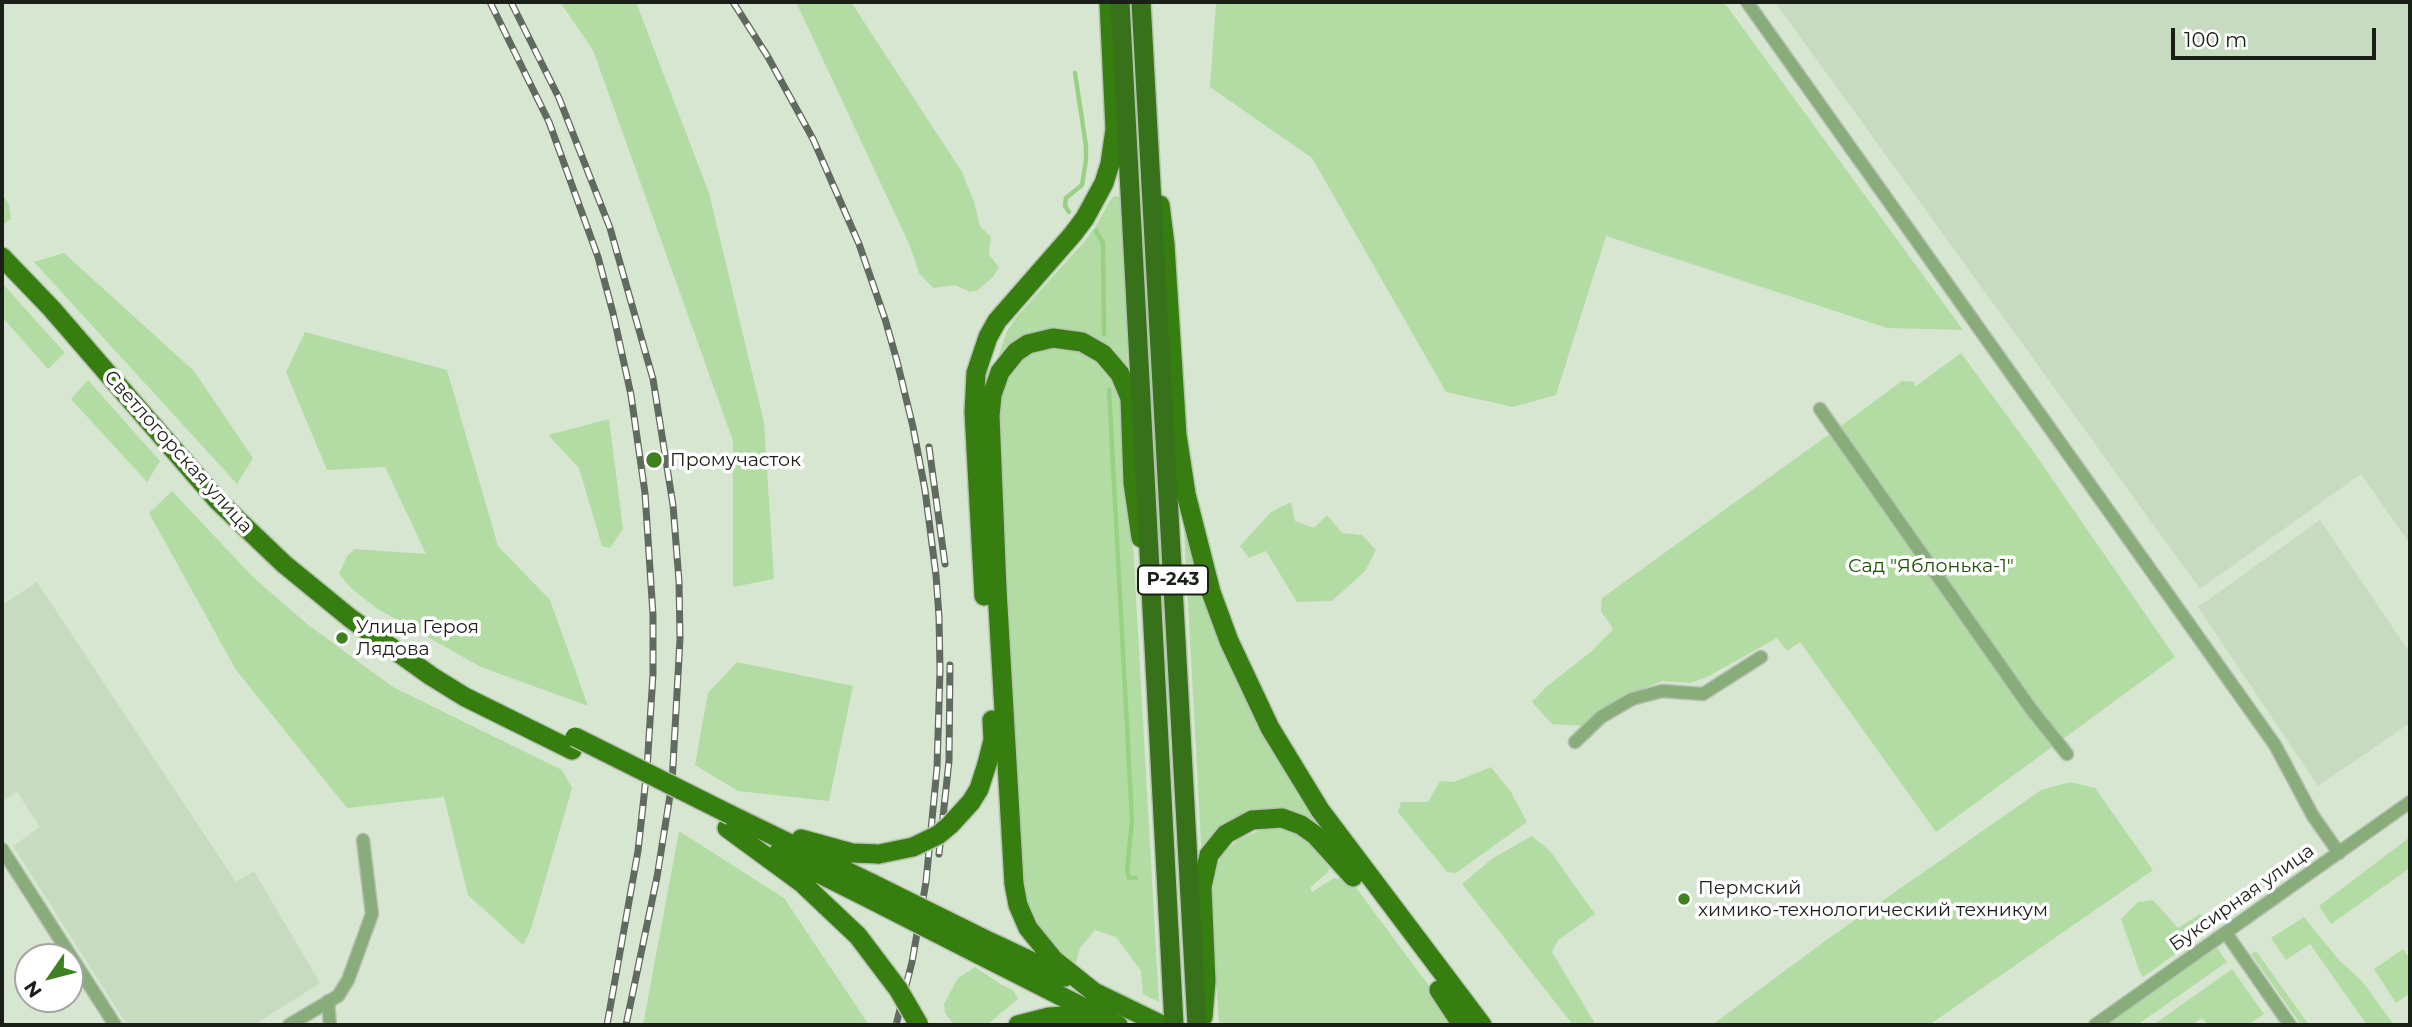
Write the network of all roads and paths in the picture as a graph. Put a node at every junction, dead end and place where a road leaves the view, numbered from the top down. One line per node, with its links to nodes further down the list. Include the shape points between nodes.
1 (1109, 2): 5 (main road)
2 (1120, 2): 6 (highway, Р-243)
3 (1142, 2): 7 (highway, Р-243)
4 (1747, 2): 18 (street, via 2275,745 2313,816)
5 (1110, 33): 6 (main road); 15 (main road, bridge, via 1115,128 1104,183 1079,226 997,321 976,373 993,740 979,789 938,835 919,845 879,854 852,853)
6 (1126, 101): 10 (highway, Р-243)
7 (1149, 134): 32 (highway, Р-243); 35 (main road, via 1165,245 1175,410 1186,494 1211,592 1229,641 1270,728 1320,810)
8 (2, 257): 15 (main road, Светлогорская улица, via 225,508 284,564 368,631 466,697)
9 (1820, 409): 13 (street)
10 (1154, 640): 21 (main road, via 1133,483 1126,386 1112,363 1082,342 1053,338 1028,344 1000,372 990,416 1014,884 1028,928 1041,946); 31 (highway, Р-243)
11 (1761, 657): 12 (street, via 1703,694 1662,691 1632,699 1601,717)
12 (1575, 742)
13 (2067, 754)
14 (2410, 802): 18 (street, Буксирная улица)
15 (729, 821): 20 (main road, bridge); 27 (main road, bridge, via 858,936 887,972)
16 (363, 840): 22 (street, via 372,914 348,980 338,996)
17 (2, 849): 24 (street)
18 (2339, 853): 19 (street, Буксирная улица)
19 (2226, 933): 36 (street, Буксирная улица); 37 (street)
20 (980, 946): 21 (main road); 23 (main road)
21 (1094, 992): 30 (main road)
22 (328, 1001): 25 (street); 26 (street)
23 (1096, 1014): 28 (main road, via 1049,1017); 29 (main road)
24 (115, 1025)
25 (289, 1025)
26 (330, 1025)
27 (919, 1025)
28 (1018, 1025)
29 (1118, 1025)
30 (1162, 1025)
31 (1174, 1025)
32 (1196, 1025)
33 (1203, 1025): 34 (main road, via 1204,870 1209,855 1226,834 1268,817 1301,825 1326,845)
34 (1462, 1025)
35 (1482, 1025)
36 (2095, 1025)
37 (2290, 1025)

